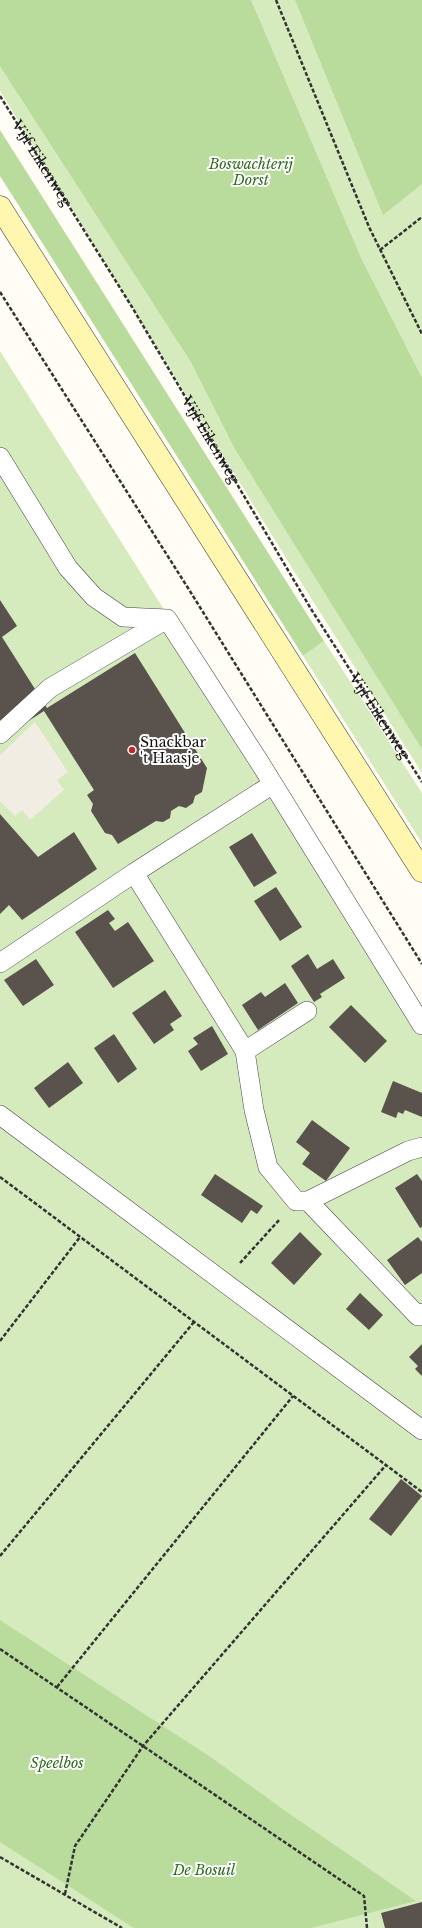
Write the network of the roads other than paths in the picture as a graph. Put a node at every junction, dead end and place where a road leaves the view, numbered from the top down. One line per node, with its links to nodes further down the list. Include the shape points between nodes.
1 (0, 207): 6 (main road)
2 (0, 457): 3 (lane, via 68,568 94,596 123,617)
3 (167, 619): 4 (lane, via 50,688); 5 (lane)
4 (0, 734)
5 (273, 784): 7 (lane); 10 (lane)
6 (422, 871)
7 (134, 873): 8 (lane); 11 (lane)
8 (0, 963)
9 (307, 1011): 11 (lane)
10 (422, 1025)
11 (245, 1051): 14 (lane, via 254,1110 268,1166)
12 (0, 1115): 16 (lane)
13 (422, 1147): 14 (lane, via 408,1151)
14 (302, 1201): 15 (lane, via 418,1316)
15 (422, 1313)
16 (422, 1430)

